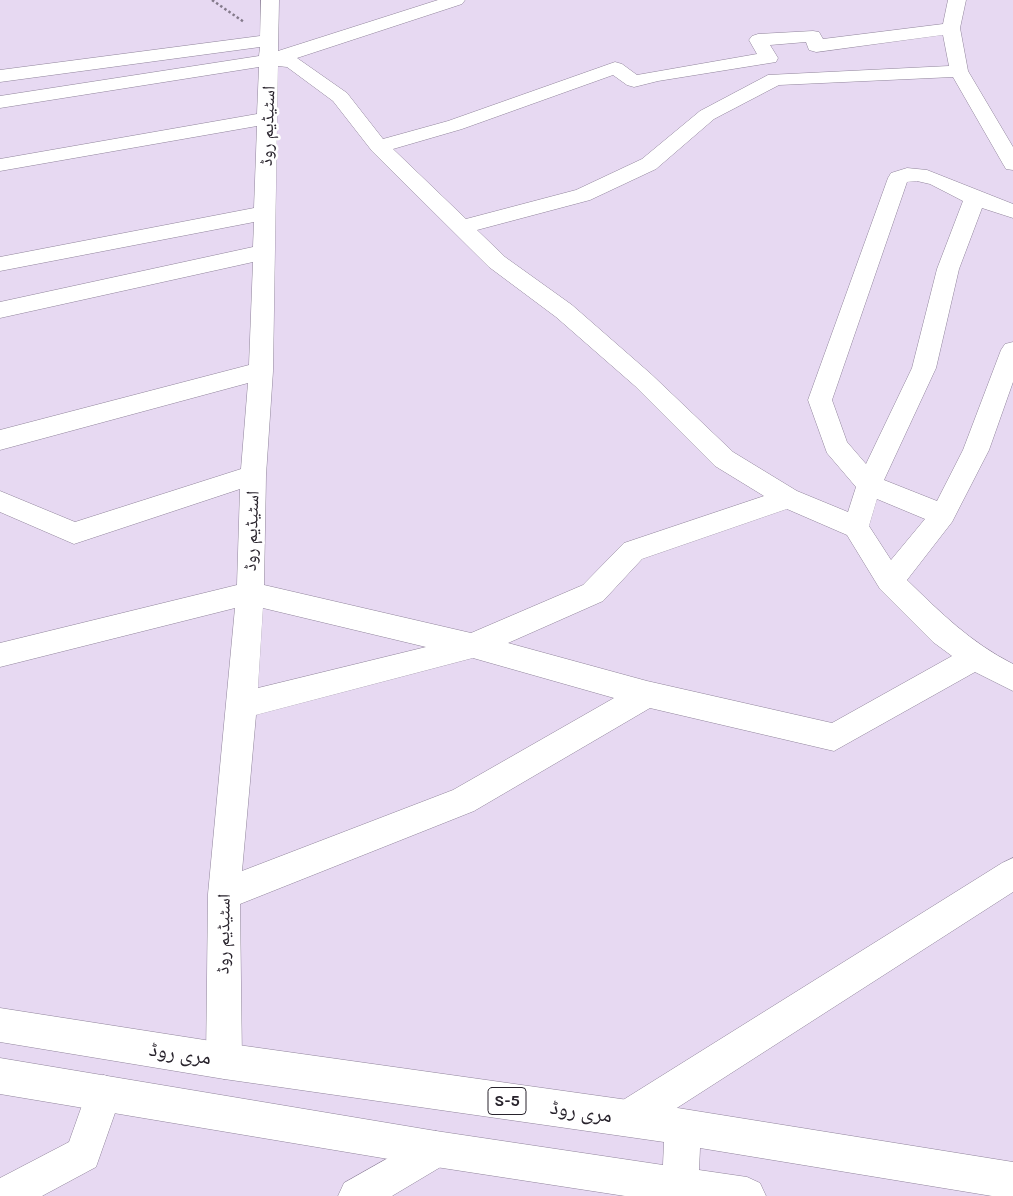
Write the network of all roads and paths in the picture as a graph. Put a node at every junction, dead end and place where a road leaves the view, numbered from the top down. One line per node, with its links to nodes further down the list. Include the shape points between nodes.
1 (212, 0): 6 (path)
2 (270, 0): 6 (street, اسٹیڈیم روڈ)
3 (456, 0): 6 (street)
4 (957, 0): 5 (street)
5 (951, 28): 7 (street); 11 (street, via 816,46 812,36 758,40 769,58 634,81 615,68)
6 (269, 50): 8 (street); 9 (street); 10 (street, اسٹیڈیم روڈ); 11 (street, via 292,62 340,97)
7 (959, 71): 12 (street); 17 (street, via 775,79 707,115 649,164 624,176 583,195)
8 (0, 76)
9 (0, 102)
10 (268, 118): 13 (street); 16 (street, اسٹیڈیم روڈ)
11 (379, 147): 17 (street)
12 (1013, 164)
13 (0, 165)
14 (975, 198): 15 (street); 25 (street, via 948,269 924,368); 25 (street, via 922,175 908,173 898,178 891,196 820,400 836,446)
15 (1013, 210)
16 (265, 213): 18 (street, اسٹیڈیم روڈ); 19 (street)
17 (462, 227): 26 (street, via 497,262 564,311 636,374 724,459)
18 (263, 252): 20 (street); 22 (street, اسٹیڈیم روڈ)
19 (0, 264)
20 (0, 310)
21 (1013, 350): 28 (street, via 976,450)
22 (261, 371): 23 (street); 24 (street, اسٹیڈیم روڈ)
23 (0, 440)
24 (253, 475): 27 (street, via 74,533); 31 (street, اسٹیڈیم روڈ)
25 (869, 485): 28 (street); 29 (street)
26 (788, 498): 29 (street); 32 (street, via 634,551 593,592)
27 (0, 501)
28 (943, 515): 30 (street)
29 (856, 527): 30 (street)
30 (890, 581): 34 (street, via 943,633)
31 (250, 592): 32 (street); 33 (street); 37 (street, اسٹیڈیم روڈ)
32 (470, 645): 36 (street); 37 (street, via 458,651)
33 (0, 655)
34 (975, 658): 35 (street); 36 (street, via 834,737)
35 (1013, 678)
36 (647, 694): 39 (street, via 463,801)
37 (242, 705): 39 (street, اسٹیڈیم روڈ)
38 (1013, 874): 44 (street)
39 (224, 894): 41 (street, اسٹیڈیم روڈ)
40 (0, 1025): 41 (street, مری روڈ / S-5)
41 (224, 1061): 44 (street, مری روڈ / S-5)
42 (0, 1076): 43 (street)
43 (104, 1093): 46 (street); 49 (street, via 83,1154)
44 (628, 1118): 45 (street, مری روڈ / S-5)
45 (683, 1128): 47 (street, مری روڈ / S-5); 48 (street)
46 (436, 1149): 48 (street); 50 (street)
47 (1013, 1181)
48 (680, 1186): 51 (street)
49 (4, 1196)
50 (358, 1196)
51 (747, 1196)

